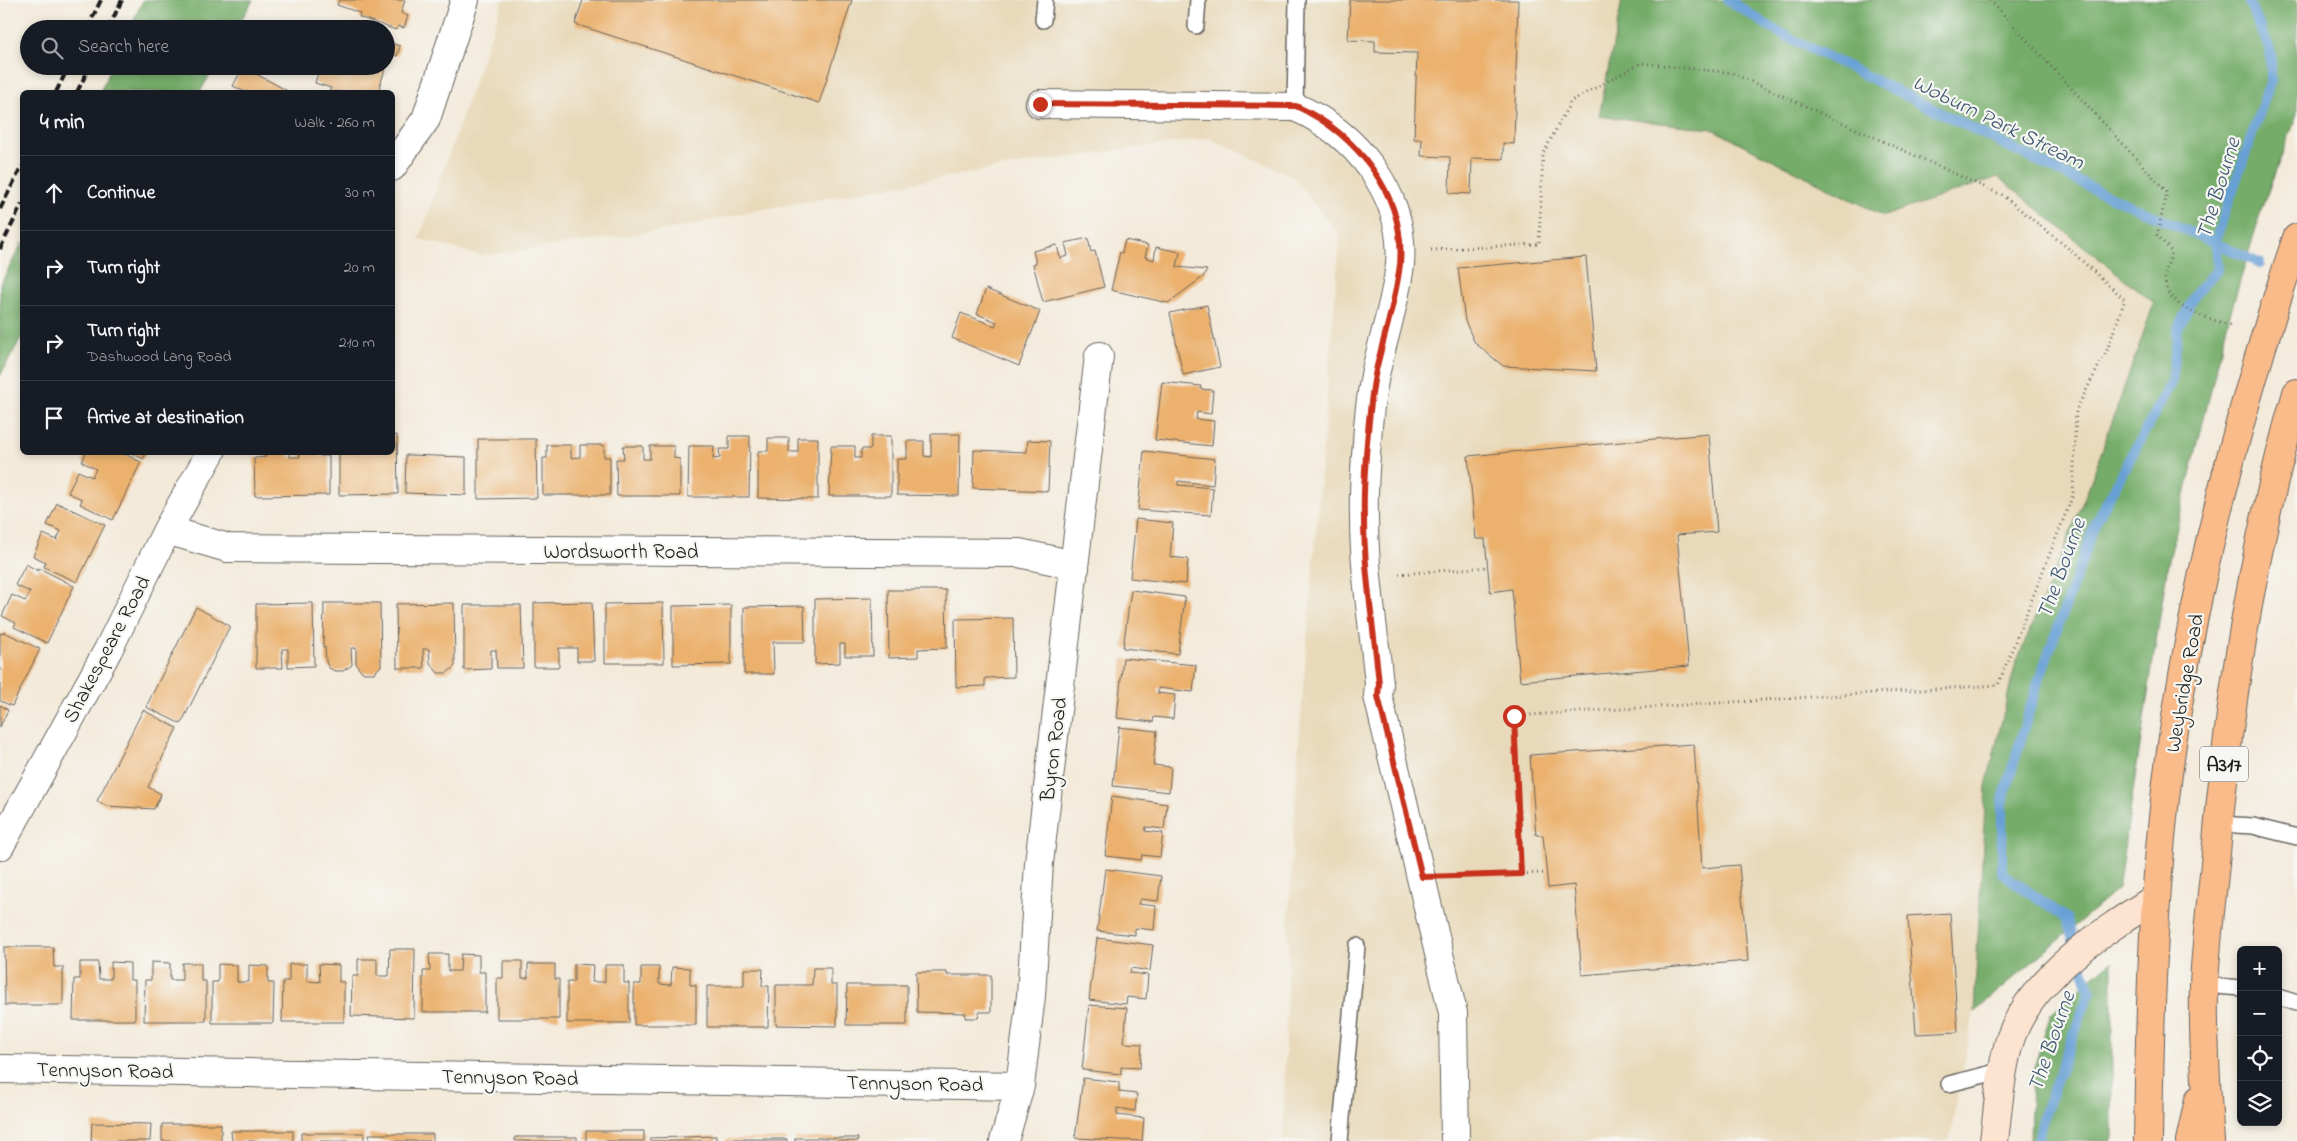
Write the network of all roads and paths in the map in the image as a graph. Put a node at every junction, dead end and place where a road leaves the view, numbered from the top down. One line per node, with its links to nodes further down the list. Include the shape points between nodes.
1 (465, 0): 10 (street, via 426,119)
2 (1045, 0): 6 (lane)
3 (1198, 0): 7 (lane)
4 (1297, 0): 9 (lane)
5 (1990, 0): 13 (path, via 2167,192 2157,235 2172,252 2165,279 2170,297 2196,314)
6 (1043, 20)
7 (1196, 26)
8 (1040, 104): 9 (street)
9 (1296, 106): 12 (street, via 1347,138 1370,164 1390,202)
10 (395, 163)
11 (2297, 238): 27 (main road, Weybridge Road / A317, via 2262,342 2217,508 2189,642 2172,745)
12 (1399, 252): 20 (street, via 1392,310 1375,376 1368,434 1364,518); 25 (path, via 1539,244 1542,154 1571,101 1642,63 1732,74 2002,195 2068,248 2125,300 2107,350 2076,410 2073,495 1998,685 1514,716)
13 (2232, 326)
14 (1099, 356): 18 (street, Byron Road)
15 (2297, 392): 21 (main road, A317, via 2276,471 2240,646)
16 (208, 455): 17 (street, Shakespeare Road)
17 (167, 530): 18 (street, Wordsworth Road, via 228,548 1019,553); 23 (street, Shakespeare Road, via 108,650)
18 (1075, 568): 37 (street, Byron Road, via 1039,864 1031,996)
19 (1488, 568): 20 (path)
20 (1368, 576): 26 (street, via 1378,696)
21 (2218, 824): 22 (lane); 29 (main road, A317)
22 (2297, 834)
23 (0, 846)
24 (1547, 873): 25 (path)
25 (1521, 874): 26 (path)
26 (1422, 877): 40 (street, via 1453,1013)
27 (2156, 898): 34 (street, via 2092,942 2050,977 2025,1009 2010,1042); 42 (main road, Weybridge Road / A317)
28 (1357, 946): 39 (lane)
29 (2204, 985): 30 (lane); 35 (main road, A317)
30 (2237, 988)
31 (2282, 998): 32 (lane)
32 (2297, 1003)
33 (0, 1069): 37 (street, Tennyson Road)
34 (2004, 1070): 36 (lane); 41 (street)
35 (2205, 1074): 43 (main road); 44 (main road, A317)
36 (1949, 1084)
37 (1020, 1086): 38 (street, Byron Road)
38 (1004, 1141)
39 (1340, 1141)
40 (1455, 1141)
41 (1994, 1141)
42 (2148, 1141)
43 (2190, 1141)
44 (2210, 1141)

